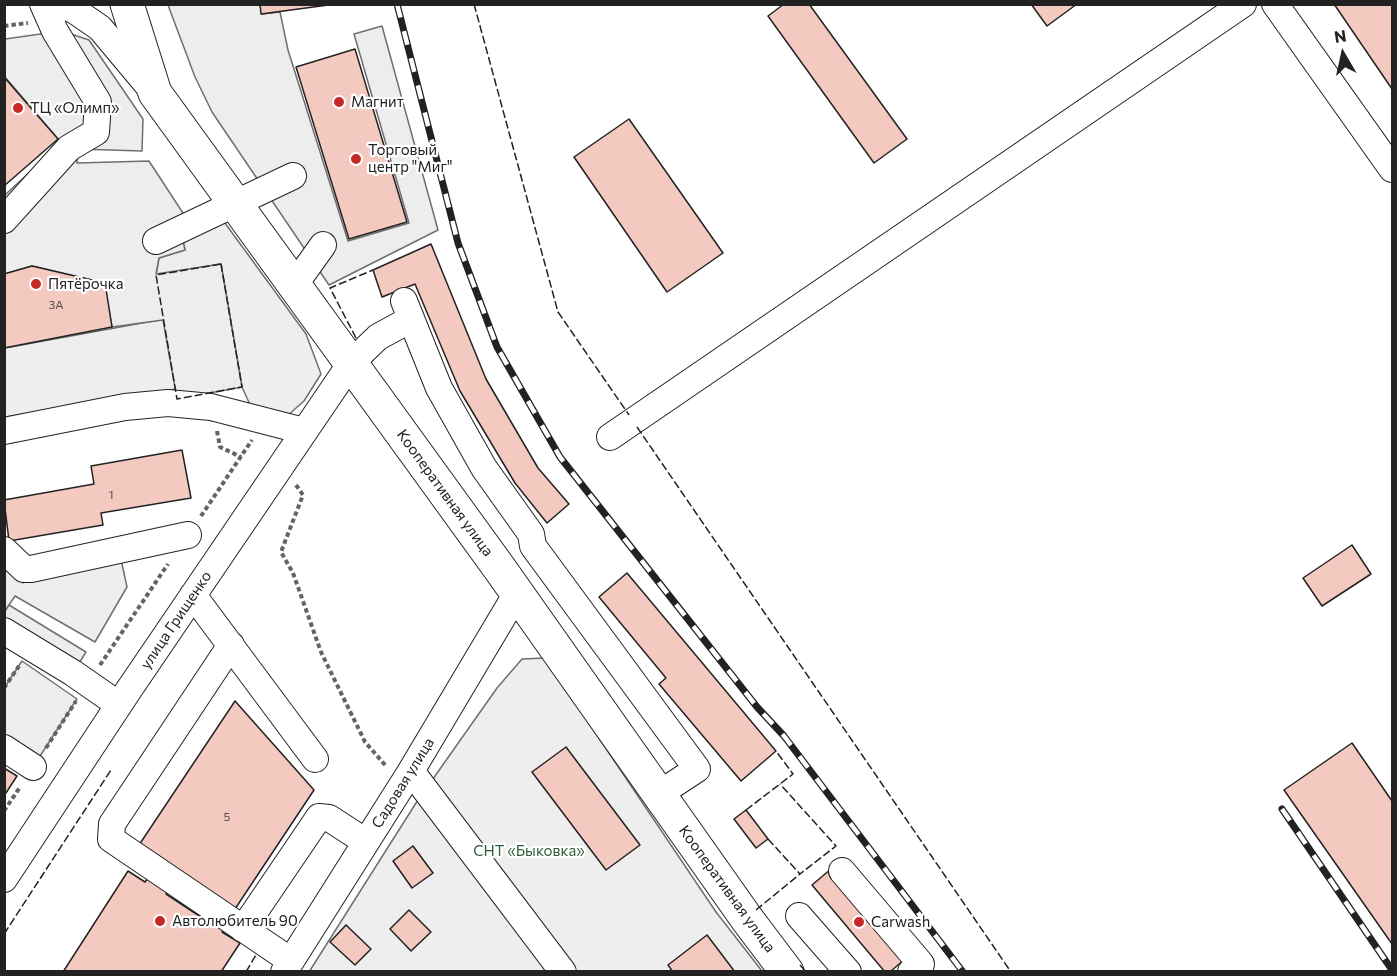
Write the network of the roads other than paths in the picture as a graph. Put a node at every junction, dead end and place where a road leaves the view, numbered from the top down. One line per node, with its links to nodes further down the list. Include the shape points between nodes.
1 (43, 4): 10 (street, via 98,102 96,132 69,148)
2 (58, 4): 6 (street, via 100,28)
3 (127, 4): 6 (main road, Кооперативная улица)
4 (1243, 4): 17 (street)
5 (1275, 4): 7 (street)
6 (155, 93): 9 (main road, Кооперативная улица)
7 (1392, 169)
8 (293, 176): 9 (street)
9 (234, 204): 11 (street); 13 (main road, Кооперативная улица)
10 (4, 220)
11 (156, 241)
12 (323, 245): 13 (street)
13 (293, 287): 14 (main road, Кооперативная улица)
14 (351, 363): 16 (street, улица Грищенко); 19 (street, улица Грищенко, via 407,310 439,388 484,468 531,534); 21 (main road, Кооперативная улица)
15 (4, 431): 16 (street, via 125,407 168,403 211,407)
16 (304, 431): 22 (street, улица Грищенко)
17 (610, 437)
18 (188, 535): 20 (street, via 31,569 24,569)
19 (533, 546): 21 (street); 30 (street, via 697,768)
20 (4, 550)
21 (509, 581): 29 (street, Садовая улица); 30 (main road, Кооперативная улица)
22 (193, 595): 24 (street); 25 (street, улица Грищенко)
23 (4, 631): 25 (street)
24 (231, 645): 27 (street); 35 (street, via 112,824 111,839)
25 (118, 705): 33 (street, улица Грищенко)
26 (4, 748): 28 (street)
27 (315, 759)
28 (33, 767)
29 (407, 778): 31 (street, Садовая улица); 37 (street)
30 (659, 794): 38 (main road, Кооперативная улица)
31 (366, 842): 35 (street, via 329,818 319,817); 36 (street, Садовая улица)
32 (842, 871): 40 (street, via 921,964)
33 (4, 879)
34 (799, 916): 39 (street)
35 (243, 928): 36 (street)
36 (288, 966)
37 (563, 972)
38 (787, 972)
39 (848, 972)
40 (911, 972)

